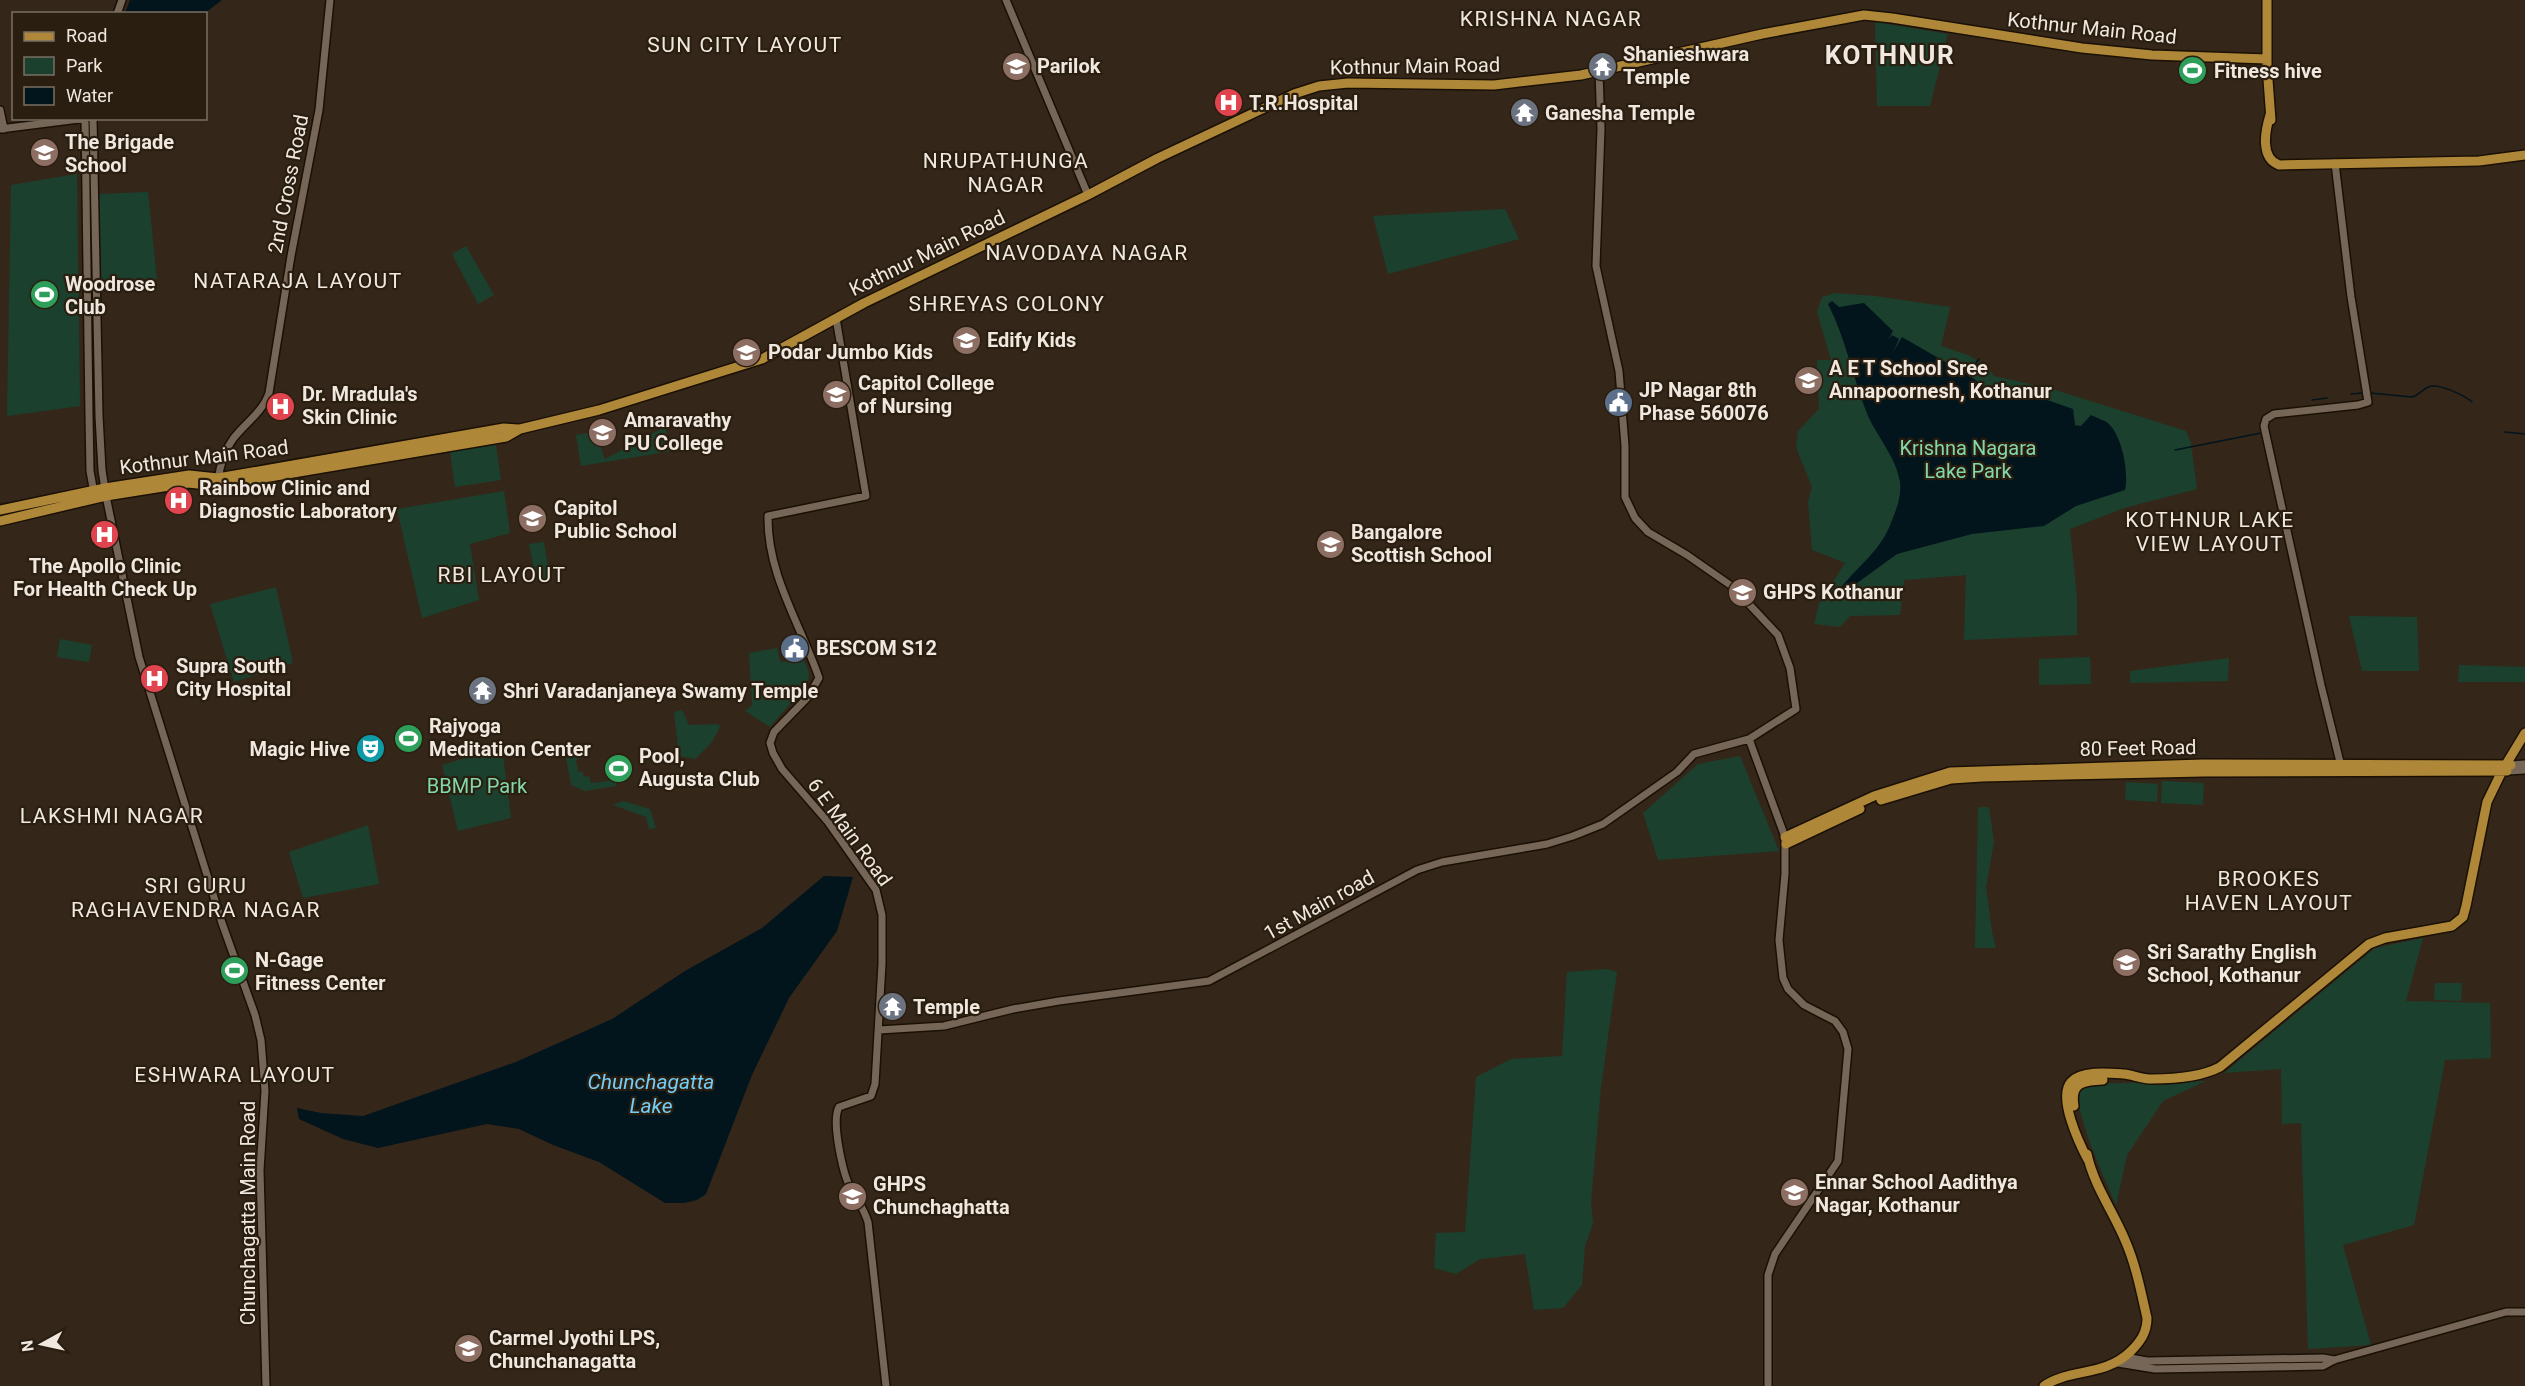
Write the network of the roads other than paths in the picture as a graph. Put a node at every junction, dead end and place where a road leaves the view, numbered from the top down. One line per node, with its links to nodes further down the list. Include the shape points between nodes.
1 (330, 0): 15 (street, 2nd Cross Road, via 327,51 311,156 269,393 225,453)
2 (1006, 0): 13 (street)
3 (2267, 0): 4 (main road)
4 (2267, 59): 5 (main road, Kothnur Main Road, via 2082,48 1864,15); 12 (main road, via 2271,149 2279,160)
5 (1599, 72): 13 (main road, Kothnur Main Road, via 1494,85 1320,86 1294,94 1166,154); 21 (street, 1st Main road, via 1596,266 1620,371 1625,497 1635,518 1648,532 1733,587 1778,635 1797,708)
6 (0, 110): 10 (street)
7 (77, 120): 10 (street)
8 (85, 120): 17 (street, via 89,416)
9 (93, 120): 16 (street, Chunchagatta Main Road, via 99,416)
10 (2, 129)
11 (2525, 155): 12 (main road, via 2479,161)
12 (2334, 163): 24 (street, via 2368,402 2274,414 2264,426)
13 (1088, 195): 14 (main road, Kothnur Main Road)
14 (836, 318): 15 (main road, Kothnur Main Road, via 778,352 741,368 520,429 506,437); 28 (street, 6 E Main Road, via 866,495 768,516 782,593 819,678 808,697 774,732 770,743 782,768 828,822 876,890 882,915)
15 (218, 482): 16 (main road, Kothnur Main Road)
16 (106, 492): 17 (main road, Kothnur Main Road); 31 (street, Chunchagatta Main Road, via 139,657 261,1040 265,1091 260,1170)
17 (94, 495): 18 (main road, Kothnur Main Road); 19 (main road, Kothnur Main Road)
18 (0, 510)
19 (0, 522)
20 (2525, 733): 25 (main road)
21 (1749, 739): 27 (street); 28 (street, 1st Main road, via 1694,754 1677,772 1603,824 1547,844 1417,870 1209,981 1012,1009 944,1026)
22 (2525, 743): 25 (main road)
23 (2525, 764): 25 (street)
24 (2342, 768): 25 (main road, 80 Feet Road); 27 (main road, 80 Feet Road, via 2203,768 1920,783)
25 (2506, 768): 26 (street); 30 (main road, via 2487,802 2466,906 2458,923 2369,944 2210,1072 2153,1079 2127,1074 2080,1076 2068,1085 2066,1101 2079,1144 2132,1257 2147,1318 2138,1345)
26 (2525, 770)
27 (1785, 840): 33 (street, via 1779,940 1783,978 1804,1005 1835,1021 1848,1049 1838,1161 1775,1254 1768,1275)
28 (879, 1030): 32 (street, via 873,1093 838,1107 836,1132 850,1188 868,1222)
29 (2525, 1312): 30 (street, via 2506,1312 2334,1360)
30 (2121, 1360): 34 (main road)
31 (266, 1386)
32 (886, 1386)
33 (1768, 1386)
34 (2044, 1386)

